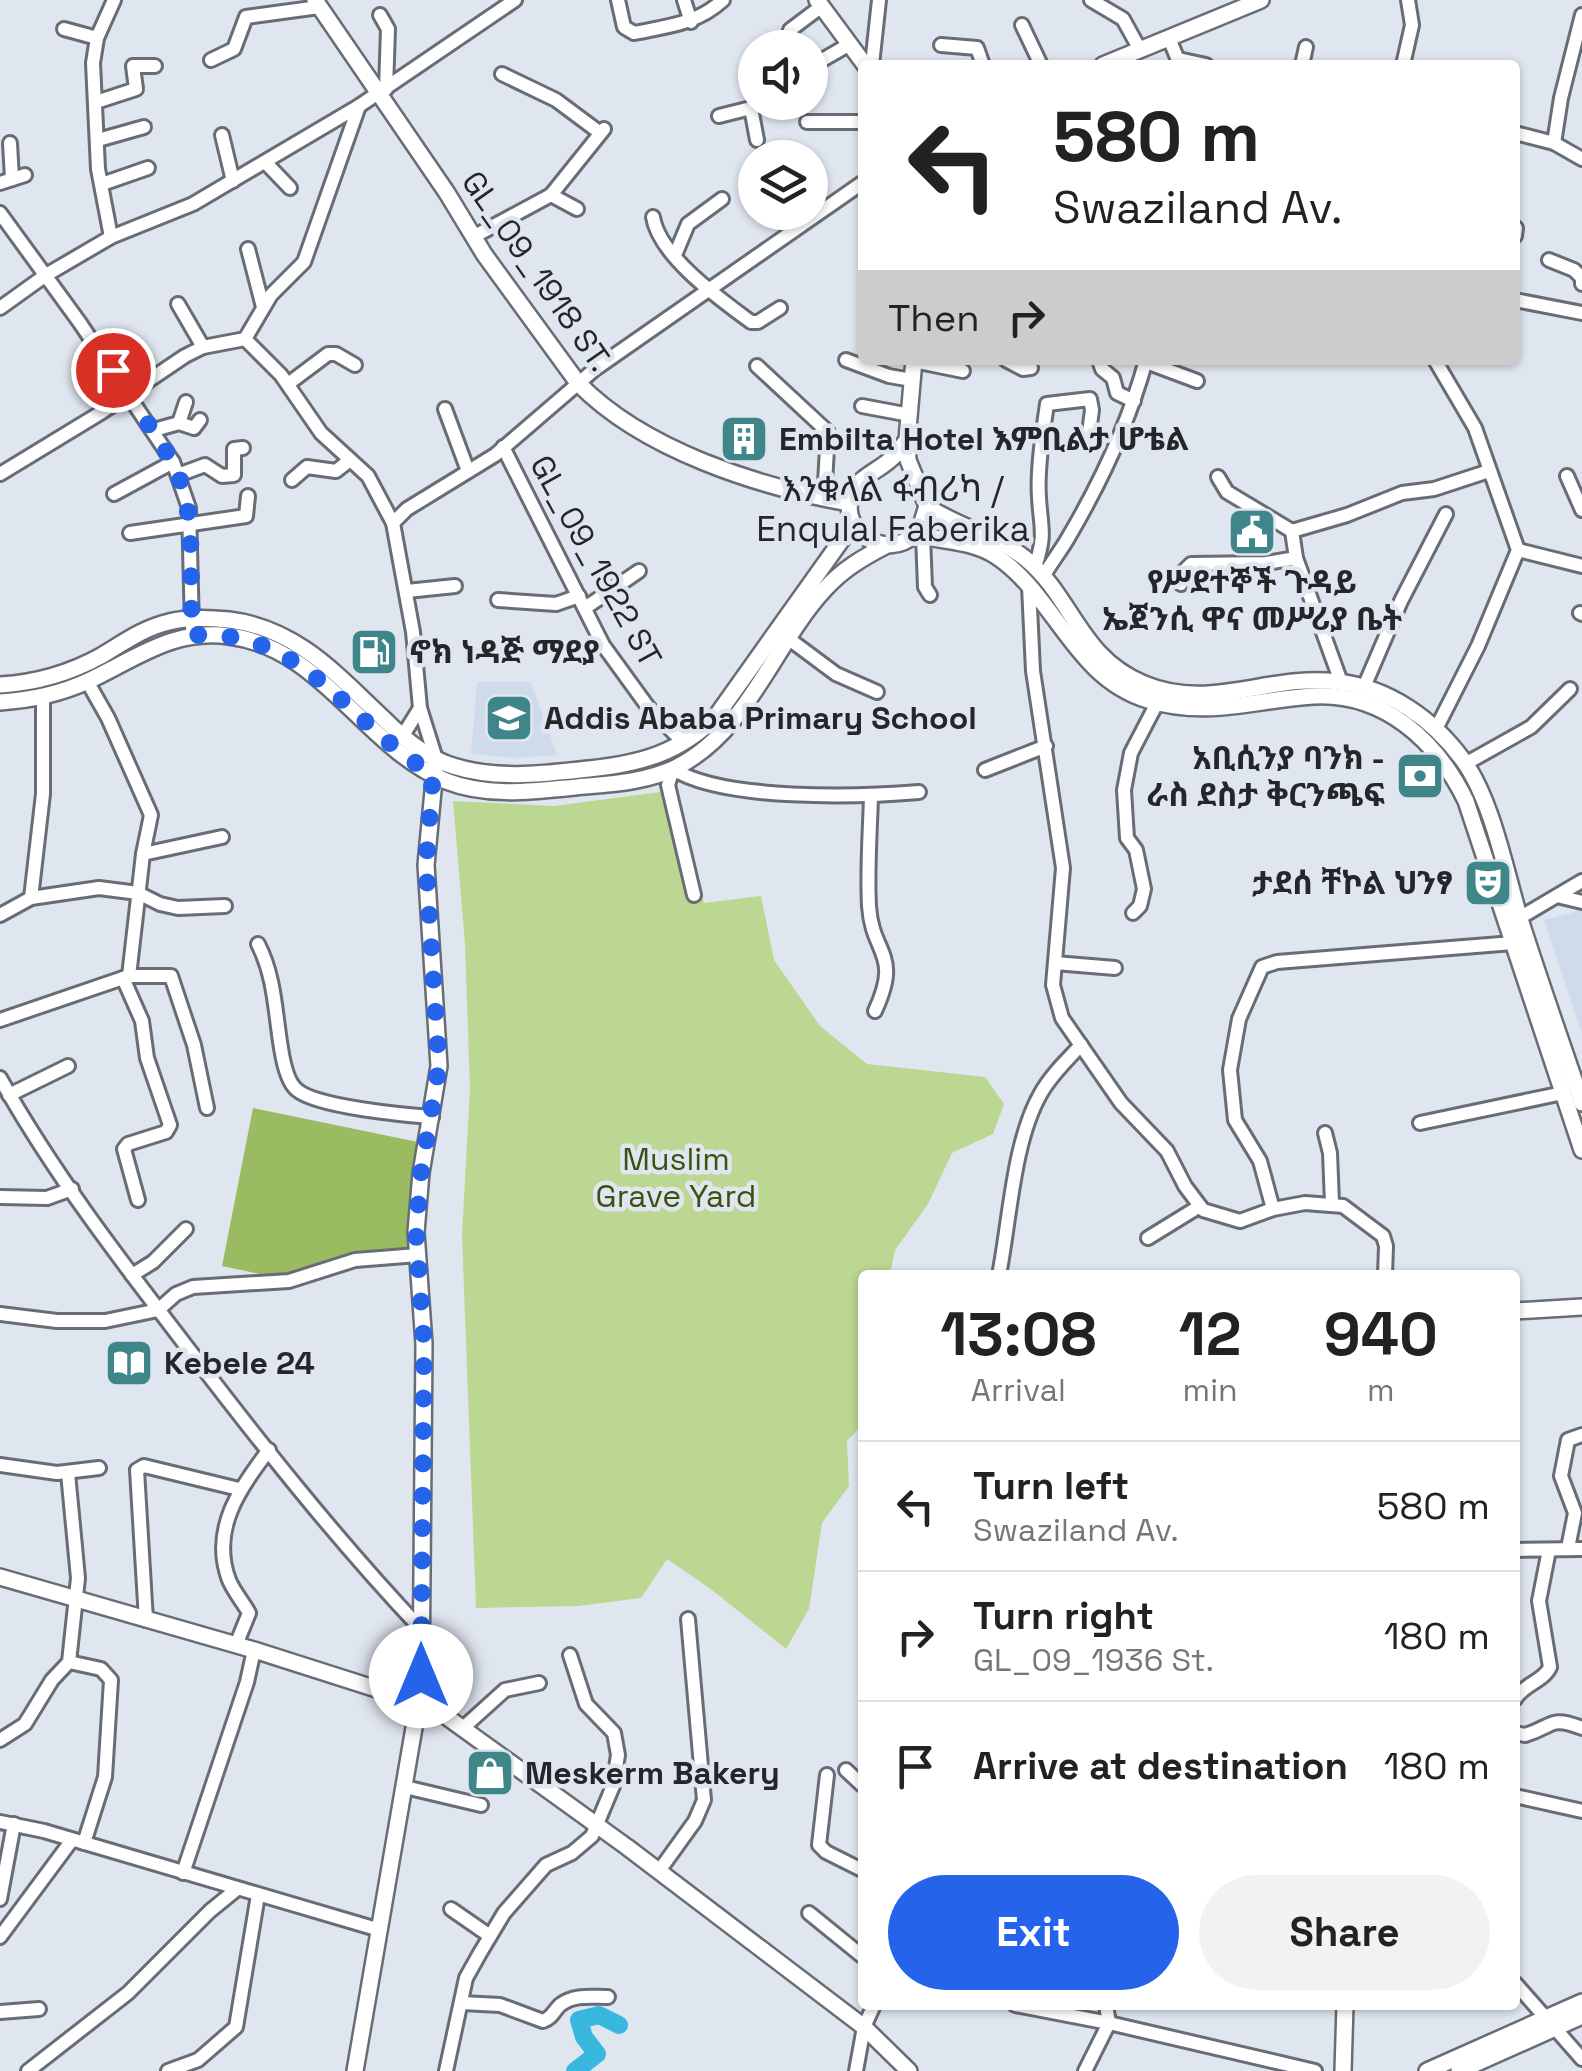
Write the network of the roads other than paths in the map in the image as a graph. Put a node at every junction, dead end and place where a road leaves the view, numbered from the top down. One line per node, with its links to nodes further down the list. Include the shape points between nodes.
1 (114, 0): 20 (street)
2 (514, 0): 38 (street)
3 (618, 0): 16 (street, via 624,27 634,33)
4 (684, 0): 16 (street)
5 (723, 0): 16 (street)
6 (879, 0): 29 (street)
7 (1091, 0): 15 (street)
8 (1118, 0): 15 (street)
9 (1408, 0): 35 (street, via 1412,25)
10 (1251, 2): 21 (main road)
11 (819, 3): 19 (street); 22 (main road)
12 (317, 4): 27 (street, via 246,17 234,49); 38 (main road, GL_09_1918 ST.)
13 (380, 15): 38 (street, via 388,28)
14 (1582, 15): 52 (street)
15 (1123, 19): 25 (street)
16 (691, 22)
17 (1022, 25): 31 (street)
18 (64, 29): 20 (street)
19 (790, 30)
20 (96, 38): 39 (street)
21 (1169, 38): 25 (main road); 33 (street)
22 (850, 44): 26 (street); 28 (main road)
23 (941, 45): 30 (street, via 971,45)
24 (1306, 47): 34 (street)
25 (1139, 48): 32 (main road)
26 (828, 57)
27 (212, 60)
28 (864, 60)
29 (870, 60)
30 (982, 60)
31 (1040, 60)
32 (1114, 60)
33 (1178, 60)
34 (1303, 60)
35 (1404, 60)
36 (156, 66): 39 (street, via 134,66 136,89)
37 (502, 74): 61 (street, via 602,131)
38 (383, 91): 40 (street); 67 (main road, GL_09_1918 ST.)
39 (96, 102): 49 (street)
40 (359, 106): 54 (street); 76 (street, via 304,262)
41 (738, 110): 42 (street)
42 (719, 116)
43 (755, 120): 50 (street)
44 (807, 122): 45 (street)
45 (858, 122)
46 (144, 127): 49 (street)
47 (1520, 134): 52 (street)
48 (222, 135): 57 (street)
49 (98, 140): 58 (street)
50 (757, 140)
51 (10, 143): 56 (street)
52 (1554, 143): 53 (street)
53 (1582, 159)
54 (265, 162): 57 (street); 60 (street)
55 (148, 168): 58 (street)
56 (12, 179)
57 (233, 180): 66 (street, via 185,208)
58 (102, 184): 66 (street)
59 (858, 186): 73 (street)
60 (290, 188)
61 (551, 195): 63 (street); 67 (street)
62 (722, 199): 69 (street, via 688,224)
63 (577, 209)
64 (0, 213): 71 (street)
65 (653, 216): 69 (street, via 655,231)
66 (111, 237): 71 (street)
67 (473, 237): 98 (main road, GL_09_1918 ST.)
68 (248, 249): 76 (street)
69 (675, 255): 73 (street)
70 (1549, 260): 72 (street, via 1574,270)
71 (46, 275): 77 (street); 100 (street)
72 (1582, 287): 79 (street)
73 (709, 291): 78 (street, via 754,323); 98 (street)
74 (1520, 301): 79 (street)
75 (178, 304): 81 (street)
76 (262, 306): 80 (street)
77 (0, 308)
78 (780, 308)
79 (1580, 313)
80 (245, 339): 81 (street); 99 (street)
81 (204, 348): 100 (street)
82 (846, 360): 83 (street)
83 (858, 364)
84 (356, 365): 99 (street, via 328,354)
85 (859, 365): 96 (street)
86 (914, 365): 96 (main road)
87 (936, 365): 95 (street)
88 (1017, 365): 94 (street)
89 (1101, 365): 101 (street, via 1116,392)
90 (1145, 365): 101 (street)
91 (1156, 365): 97 (street)
92 (1438, 365): 116 (street, via 1475,428)
93 (756, 366): 126 (street, via 828,432)
94 (1031, 368)
95 (963, 371)
96 (912, 380): 105 (main road)
97 (1197, 382)
98 (578, 383): 112 (street); 126 (main road, GL_09_1918 ST., via 607,410 669,447)
99 (288, 384): 113 (street, via 321,433)
100 (130, 394): 108 (street); 118 (street)
101 (1134, 401): 142 (street, via 1090,497)
102 (186, 402): 107 (street)
103 (862, 406): 105 (street)
104 (444, 409): 115 (street)
105 (910, 415): 109 (main road)
106 (200, 420): 107 (street, via 194,428)
107 (179, 422): 108 (street)
108 (154, 430): 114 (street)
109 (907, 440): 117 (main road); 123 (main road)
110 (1088, 440): 142 (street, via 1090,399 1048,404 1039,482 1044,538)
111 (243, 448): 119 (street, via 234,449 234,475 205,465)
112 (503, 448): 115 (street); 148 (street, GL_09_1922 ST)
113 (350, 460): 122 (street, via 336,471 302,469); 131 (street, via 376,488)
114 (173, 462): 119 (street); 124 (street)
115 (468, 470): 131 (street)
116 (1489, 470): 134 (street); 138 (street)
117 (875, 472): 123 (main road); 127 (main road, via 858,484)
118 (0, 474)
119 (178, 476): 133 (street)
120 (1567, 476): 129 (street)
121 (1218, 477): 134 (street, via 1228,492)
122 (292, 480)
123 (915, 481): 128 (main road)
124 (114, 494)
125 (248, 496): 133 (street, via 246,516)
126 (824, 498): 127 (main road, GL_09_1918 ST.)
127 (849, 503): 132 (main road)
128 (927, 506): 136 (main road); 142 (main road, via 987,533)
129 (1582, 510)
130 (1446, 514): 154 (street)
131 (393, 523): 145 (street)
132 (853, 524): 137 (main road, via 867,539); 163 (main road, via 717,714)
133 (190, 525): 135 (street); 149 (street)
134 (1294, 529): 139 (street)
135 (130, 533)
136 (920, 535): 137 (main road); 142 (main road, via 982,548); 146 (street)
137 (887, 545): 150 (main road, via 832,582)
138 (1518, 550): 140 (street); 161 (street)
139 (1296, 558): 143 (street, via 1192,564); 152 (street)
140 (1582, 566)
141 (640, 571): 148 (street)
142 (1036, 577): 152 (main road, via 1088,644 1148,686 1204,696); 159 (main road, via 1090,665); 164 (street, via 1033,671)
143 (1181, 584)
144 (455, 586): 145 (street)
145 (407, 591): 160 (street)
146 (930, 595)
147 (498, 600): 148 (street)
148 (582, 602): 163 (street, GL_09_1922 ST, via 621,672)
149 (192, 627): 151 (main road); 153 (main road, via 144,631 69,670); 162 (main road, via 243,623 291,638); 166 (main road, via 285,654 388,744)
150 (790, 639): 156 (street, via 836,674); 167 (main road, via 728,726)
151 (87, 681): 157 (main road); 172 (street, via 149,807)
152 (1340, 682): 154 (main road)
153 (0, 685)
154 (1364, 687): 161 (main road)
155 (1570, 689): 165 (street, via 1532,727)
156 (877, 692)
157 (43, 697): 158 (main road); 177 (street, via 43,794)
158 (0, 702)
159 (1157, 703): 180 (street, via 1131,753 1124,790 1126,833 1144,889); 182 (main road, via 1223,709 1329,696 1400,720 1436,750 1460,789)
160 (420, 708): 162 (street); 166 (street)
161 (1436, 729): 165 (main road)
162 (402, 736): 166 (main road)
163 (684, 743): 166 (main road, via 641,762 526,775)
164 (1046, 746): 168 (street); 185 (street, via 1063,868)
165 (1466, 764): 182 (main road, via 1487,814)
166 (434, 767): 167 (main road, via 463,786 527,792 615,784); 197 (main road, via 426,865 440,1046)
167 (672, 770): 170 (street, via 746,790); 175 (street, via 668,785)
168 (985, 770)
169 (920, 792): 170 (street)
170 (871, 796): 188 (street, via 869,908 887,964)
171 (222, 837): 172 (street)
172 (142, 854): 174 (street)
173 (1582, 881): 176 (street)
174 (138, 893): 177 (street, via 99,888); 179 (street, via 178,908); 187 (street)
175 (694, 895)
176 (1557, 896): 178 (street); 182 (street)
177 (31, 898): 181 (street)
178 (1582, 902)
179 (225, 906)
180 (1133, 914)
181 (0, 916)
182 (1514, 922): 183 (main road); 195 (main road)
183 (1512, 943): 193 (main road); 206 (street, via 1262,967 1239,1019 1230,1070 1236,1120 1260,1161)
184 (258, 944): 197 (street, via 297,1090 313,1099)
185 (1056, 963): 186 (street); 190 (street, via 1055,997)
186 (1115, 968)
187 (126, 977): 189 (street); 196 (street, via 174,978); 203 (street, via 170,1125 124,1149)
188 (875, 1011)
189 (0, 1020)
190 (1081, 1045): 205 (street, via 1121,1104 1166,1151); 210 (street, via 1033,1109)
191 (68, 1066): 194 (street)
192 (0, 1078): 194 (street)
193 (1563, 1093): 198 (street); 200 (main road)
194 (10, 1095): 201 (street)
195 (1582, 1103)
196 (207, 1108)
197 (432, 1117): 209 (main road, via 419,1190)
198 (1420, 1123)
199 (1325, 1133): 204 (street)
200 (1582, 1150)
201 (72, 1189): 202 (street, via 48,1198); 212 (street)
202 (0, 1197)
203 (138, 1200)
204 (1332, 1203): 206 (street); 211 (street, via 1354,1211 1383,1236)
205 (1200, 1206): 206 (street, via 1240,1221); 208 (street)
206 (1273, 1209)
207 (186, 1230): 212 (street)
208 (1148, 1238)
209 (418, 1254): 214 (street, via 356,1260 289,1280 193,1287); 230 (main road, via 424,1344)
210 (1000, 1270)
211 (1385, 1270)
212 (132, 1275): 214 (street)
213 (1582, 1308): 215 (main road)
214 (158, 1310): 216 (street, via 91,1322); 218 (street)
215 (1520, 1311)
216 (1, 1319)
217 (1582, 1435): 223 (street, via 1568,1440 1561,1468 1575,1513)
218 (269, 1450): 222 (street); 230 (street)
219 (0, 1465): 221 (street)
220 (98, 1468): 221 (street)
221 (68, 1473): 227 (street)
222 (239, 1488): 229 (street, via 144,1466 137,1470); 231 (street, via 224,1538 228,1576 249,1612)
223 (1575, 1549): 225 (street)
224 (1520, 1550): 225 (street)
225 (1549, 1550): 236 (street, via 1538,1601 1550,1666)
226 (0, 1577): 227 (main road)
227 (78, 1600): 229 (main road); 234 (street)
228 (688, 1619): 253 (street, via 704,1800)
229 (146, 1620): 231 (main road)
230 (421, 1629): 237 (main road)
231 (236, 1645): 232 (main road)
232 (254, 1650): 237 (main road); 254 (street)
233 (570, 1656): 250 (street, via 586,1704 614,1734 618,1755)
234 (69, 1662): 241 (street, via 25,1724); 251 (street, via 101,1669 112,1680 105,1777)
235 (539, 1683): 238 (street, via 500,1693)
236 (1520, 1693)
237 (420, 1701): 238 (main road); 245 (main road)
238 (464, 1727): 250 (main road)
239 (1582, 1728): 240 (street, via 1558,1722)
240 (1520, 1734)
241 (0, 1740)
242 (846, 1770): 244 (street)
243 (828, 1776): 252 (street, via 820,1845)
244 (858, 1781)
245 (405, 1787): 247 (street); 261 (main road)
246 (1520, 1797): 248 (street)
247 (481, 1805)
248 (1582, 1811)
249 (7, 1823): 251 (street); 255 (street)
250 (598, 1826): 253 (main road); 262 (street, via 584,1844 546,1866)
251 (78, 1841): 254 (street); 263 (street)
252 (858, 1868)
253 (658, 1871): 278 (main road)
254 (184, 1873): 256 (street)
255 (2, 1876): 258 (street)
256 (236, 1889): 257 (street); 281 (street, via 128,1993)
257 (258, 1895): 261 (street); 282 (street, via 236,2028 198,2060)
258 (0, 1899)
259 (450, 1910): 262 (street)
260 (809, 1913): 264 (street)
261 (380, 1930): 283 (main road)
262 (490, 1936): 267 (street, via 466,1978)
263 (0, 1937)
264 (858, 1953)
265 (1520, 1989): 277 (street)
266 (608, 1997): 267 (street, via 574,1997 543,2021 500,2004)
267 (462, 2002): 284 (street)
268 (1582, 2002): 277 (main road)
269 (39, 2009): 274 (street)
270 (872, 2010): 278 (street)
271 (1042, 2010): 276 (street)
272 (1107, 2010): 276 (street)
273 (1345, 2010): 280 (main road)
274 (0, 2012)
275 (1582, 2016): 277 (main road)
276 (1108, 2023): 287 (street); 288 (street)
277 (1550, 2023): 279 (street); 289 (main road); 290 (main road)
278 (864, 2027): 285 (street); 286 (main road)
279 (1582, 2059)
280 (1345, 2070)
281 (28, 2071)
282 (168, 2071)
283 (356, 2071)
284 (446, 2071)
285 (856, 2071)
286 (909, 2071)
287 (1085, 2071)
288 (1314, 2071)
289 (1426, 2071)
290 (1459, 2071)

